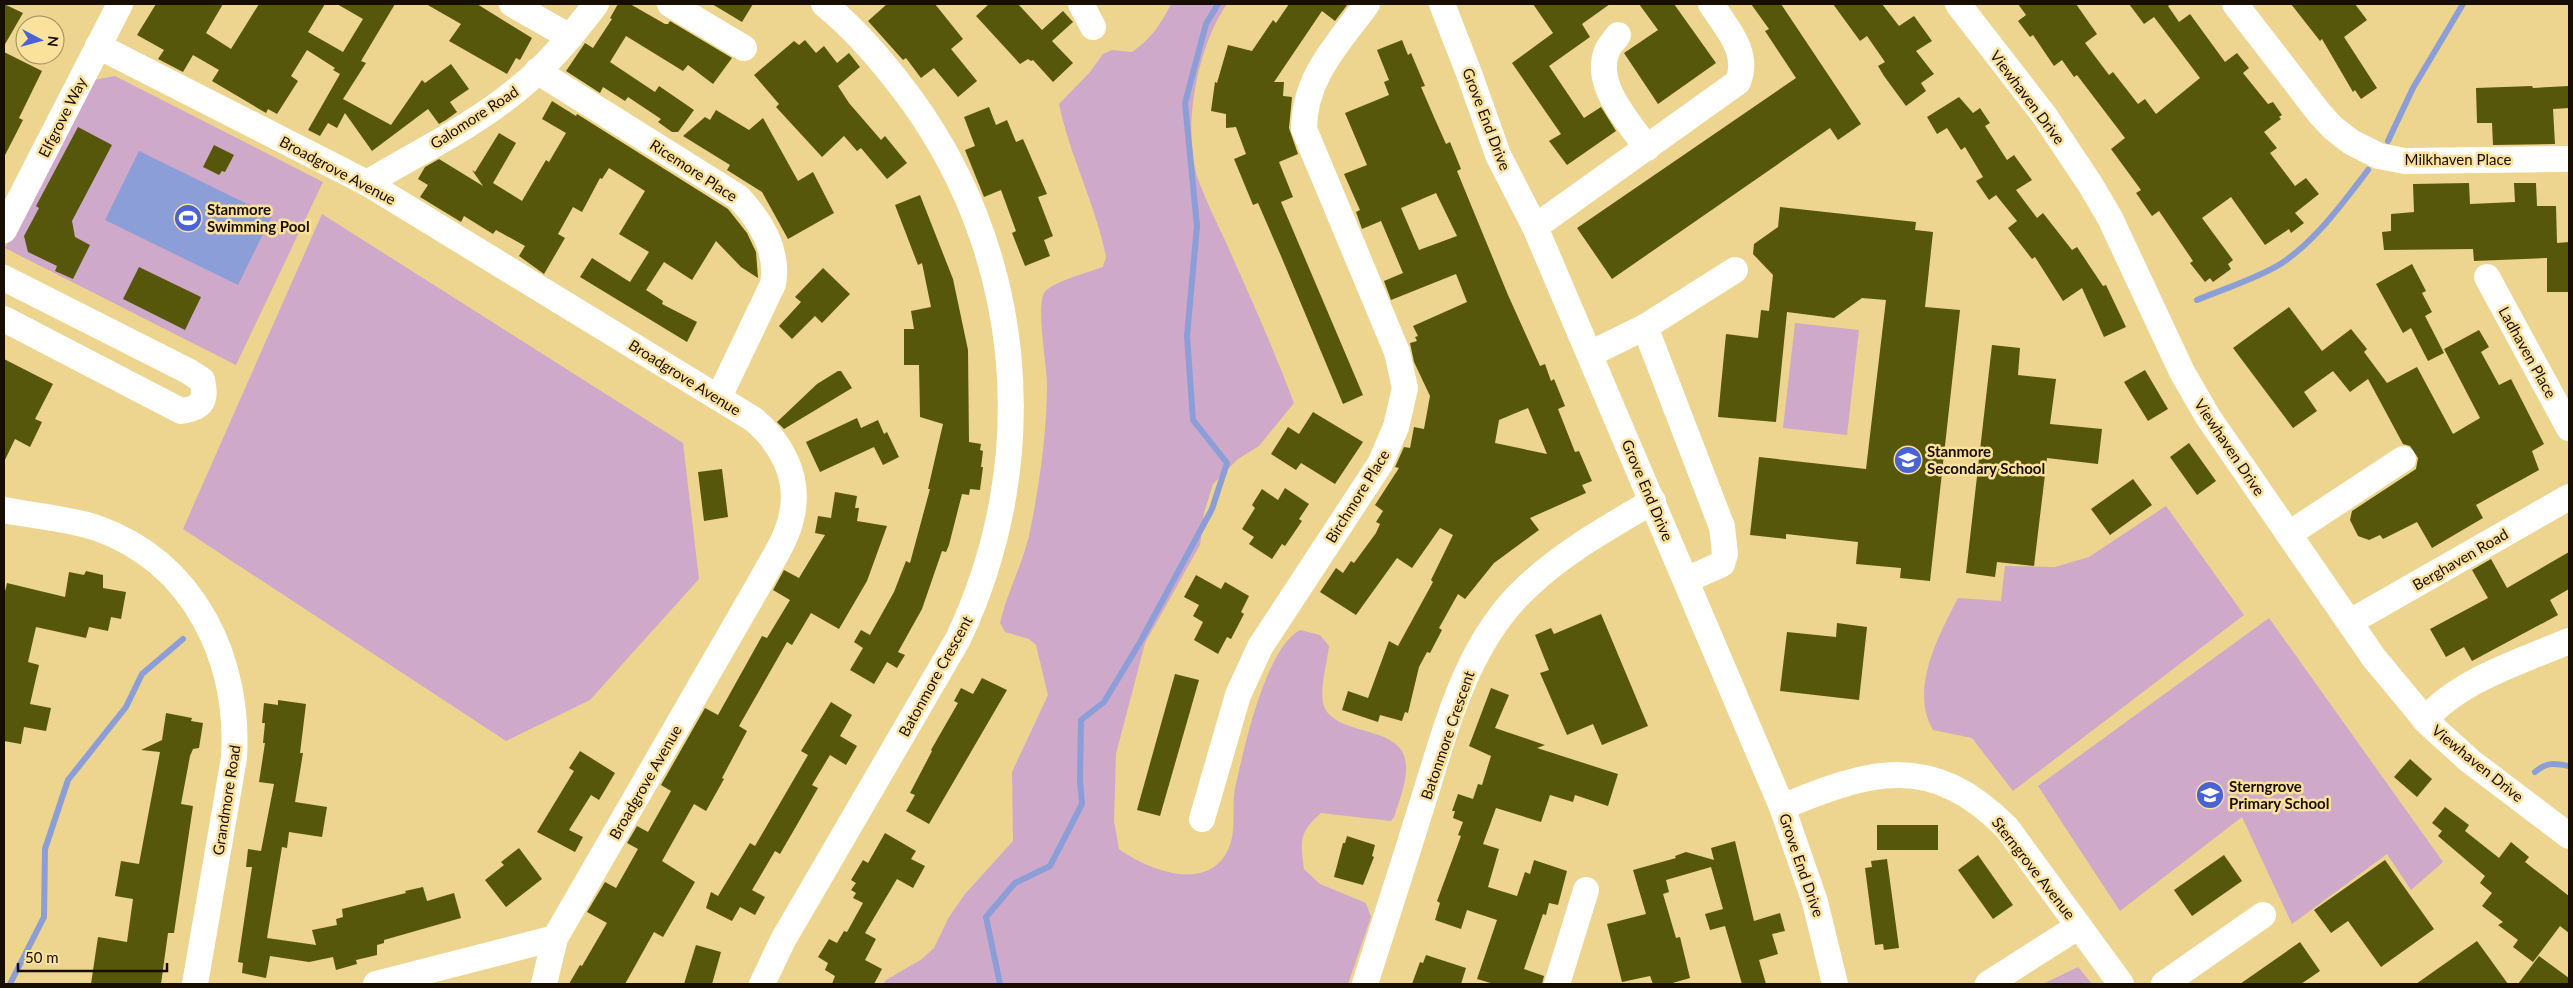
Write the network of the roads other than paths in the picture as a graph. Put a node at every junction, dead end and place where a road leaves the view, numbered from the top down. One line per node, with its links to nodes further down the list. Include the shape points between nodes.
1 (120, 4): 15 (street, Elfgrove Way)
2 (512, 4): 14 (street)
3 (596, 4): 14 (street, Galomore Road)
4 (670, 4): 16 (street)
5 (824, 4): 50 (street, Batonmore Crescent, via 874,50 913,101 945,151 976,216 995,272 1005,323 1013,402 1002,507 972,609 958,640 783,940)
6 (1081, 4): 12 (street)
7 (1367, 4): 41 (street, Birchmore Place, via 1312,81 1304,111 1304,128 1396,352 1405,388 1403,405 1380,464 1260,647 1238,695)
8 (1442, 4): 21 (street, Grove End Drive, via 1498,155)
9 (1711, 4): 18 (street, via 1740,51 1743,69 1738,82)
10 (1959, 4): 35 (street, Viewhaven Drive, via 2044,115 2090,184 2110,218 2182,372 2208,417)
11 (2235, 4): 19 (street, Milkhaven Place, via 2320,114 2351,142 2379,156 2405,161)
12 (1093, 27)
13 (1618, 35): 18 (street, via 1607,49 1603,63 1605,77 1611,94)
14 (570, 37): 17 (street, Galomore Road)
15 (98, 46): 20 (street, Broadgrove Avenue); 22 (street, Elfgrove Way)
16 (744, 48)
17 (537, 72): 20 (street, Galomore Road, via 486,112); 29 (street, Ricemore Place, via 738,196 754,214 773,256 773,284)
18 (1647, 148): 21 (street)
19 (2569, 159)
20 (367, 183): 29 (street, Broadgrove Avenue)
21 (1535, 227): 28 (street, Grove End Drive)
22 (4, 230)
23 (1735, 270): 27 (street)
24 (2487, 277): 30 (street, Ladhaven Place)
25 (4, 278): 26 (street, via 188,371 202,380 205,392 202,402 193,409 181,411)
26 (4, 319)
27 (1645, 327): 28 (street); 36 (street, via 1722,527 1725,554 1722,564)
28 (1590, 354): 33 (street, Grove End Drive)
29 (719, 397): 46 (street, Broadgrove Avenue, via 759,424 776,442 793,481 792,516 761,581)
30 (2569, 428)
31 (2403, 459): 35 (street)
32 (2569, 497): 37 (street, Berghaven Road)
33 (1653, 501): 36 (street, Grove End Drive); 51 (street, Batonmore Crescent, via 1590,538 1527,586 1489,634 1469,669 1450,717)
34 (4, 510): 47 (street, Grandmore Road, via 97,528 149,555 175,579 200,610 221,652 234,709 234,758)
35 (2289, 534): 37 (street, Viewhaven Drive)
36 (1686, 580): 40 (street, Grove End Drive)
37 (2350, 622): 39 (street, Viewhaven Drive, via 2374,658)
38 (2569, 641): 39 (street, via 2465,687 2437,706)
39 (2425, 720): 42 (street, Viewhaven Drive, via 2470,761)
40 (1782, 807): 45 (street, Sterngrove Avenue, via 1831,787 1874,776 1909,775 1951,787 1986,807 2007,828); 53 (street, Grove End Drive, via 1820,919)
41 (1202, 820)
42 (2569, 836)
43 (1586, 890): 52 (street)
44 (2263, 915): 56 (street)
45 (2079, 926): 54 (street); 55 (street, Sterngrove Avenue)
46 (555, 938): 48 (street); 49 (street, Broadgrove Avenue)
47 (195, 984)
48 (376, 984)
49 (544, 984)
50 (762, 984)
51 (1365, 984)
52 (1557, 984)
53 (1835, 984)
54 (1988, 984)
55 (2121, 984)
56 (2164, 984)

